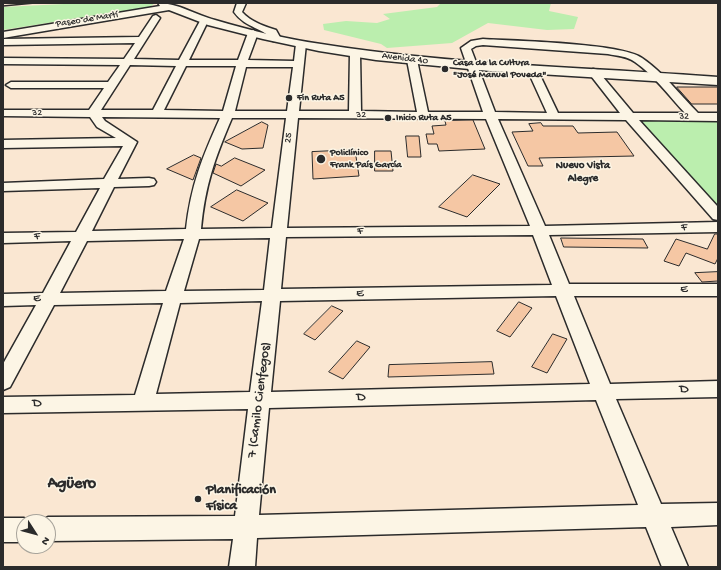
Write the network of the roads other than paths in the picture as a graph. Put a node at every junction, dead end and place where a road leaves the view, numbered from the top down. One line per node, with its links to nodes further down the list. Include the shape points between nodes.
1 (242, 3): 7 (street, via 238,12 241,16 259,28 274,32)
2 (166, 4): 4 (main road, Avenida 40, via 187,16); 6 (main road, Paseo de Martí, via 148,11)
3 (156, 18): 8 (street)
4 (204, 21): 5 (main road, Avenida 40); 16 (street)
5 (253, 33): 7 (main road, Avenida 40); 17 (street)
6 (3, 35)
7 (276, 39): 10 (main road, Avenida 40)
8 (142, 40): 9 (street); 15 (street)
9 (3, 42)
10 (301, 44): 11 (main road, Avenida 40); 18 (street, 25)
11 (355, 52): 12 (main road, Avenida 40); 33 (street)
12 (412, 60): 19 (main road, Avenida 40); 32 (street)
13 (3, 61): 14 (street)
14 (36, 61): 15 (street); 24 (street)
15 (127, 62): 16 (street); 25 (street)
16 (182, 62): 17 (street); 29 (street)
17 (242, 63): 18 (street); 30 (street)
18 (299, 64): 31 (street, 25)
19 (473, 64): 20 (main road, Avenida 40); 22 (street, via 466,48 468,45 483,42 608,51 634,57); 34 (street)
20 (532, 68): 21 (main road, Avenida 40); 35 (street)
21 (593, 72): 22 (main road, Avenida 40); 36 (street)
22 (657, 76): 23 (main road, Avenida 40); 37 (street)
23 (718, 81)
24 (11, 85): 25 (street); 26 (street)
25 (112, 85): 27 (street)
26 (3, 94)
27 (93, 112): 28 (street, 32); 29 (street, 32); 39 (street, via 101,124)
28 (3, 113)
29 (157, 113): 30 (street, 32)
30 (228, 114): 31 (street, 32); 48 (street, via 206,164 196,202)
31 (292, 114): 33 (street, 32); 47 (street, 25)
32 (423, 114): 33 (street, 32); 34 (street, 32)
33 (355, 115)
34 (490, 115): 35 (street, 32); 46 (street)
35 (554, 116): 36 (street, 32)
36 (629, 116): 37 (street, 32); 44 (street)
37 (695, 117): 38 (street, 32)
38 (718, 117)
39 (131, 142): 40 (street); 42 (street)
40 (3, 144)
41 (150, 182): 42 (street)
42 (108, 184): 43 (street); 49 (street)
43 (3, 187)
44 (718, 216)
45 (718, 227): 46 (street, F)
46 (540, 232): 47 (street, F); 51 (street)
47 (278, 233): 48 (street, F); 53 (street, 7 (Camilo Cienfegos))
48 (193, 234): 49 (street, F); 54 (street)
49 (82, 236): 50 (street, F); 55 (street)
50 (3, 238)
51 (563, 290): 52 (street, E); 53 (street, E); 59 (street)
52 (718, 290)
53 (273, 296): 54 (street, E); 60 (street, 7 (Camilo Cienfegos))
54 (173, 297): 55 (street, E); 61 (street)
55 (49, 298): 56 (street, E); 57 (street)
56 (3, 300)
57 (3, 382)
58 (718, 389): 59 (street, D)
59 (603, 392): 60 (street, D); 64 (street)
60 (259, 401): 61 (street, D); 65 (street, 7 (Camilo Cienfegos))
61 (143, 403): 62 (street, D)
62 (3, 405)
63 (718, 514): 64 (street)
64 (653, 515): 65 (street); 70 (street)
65 (246, 527): 66 (street); 69 (street, 7 (Camilo Cienfegos))
66 (56, 529)
67 (3, 530): 68 (street)
68 (16, 530)
69 (242, 567)
70 (676, 567)

